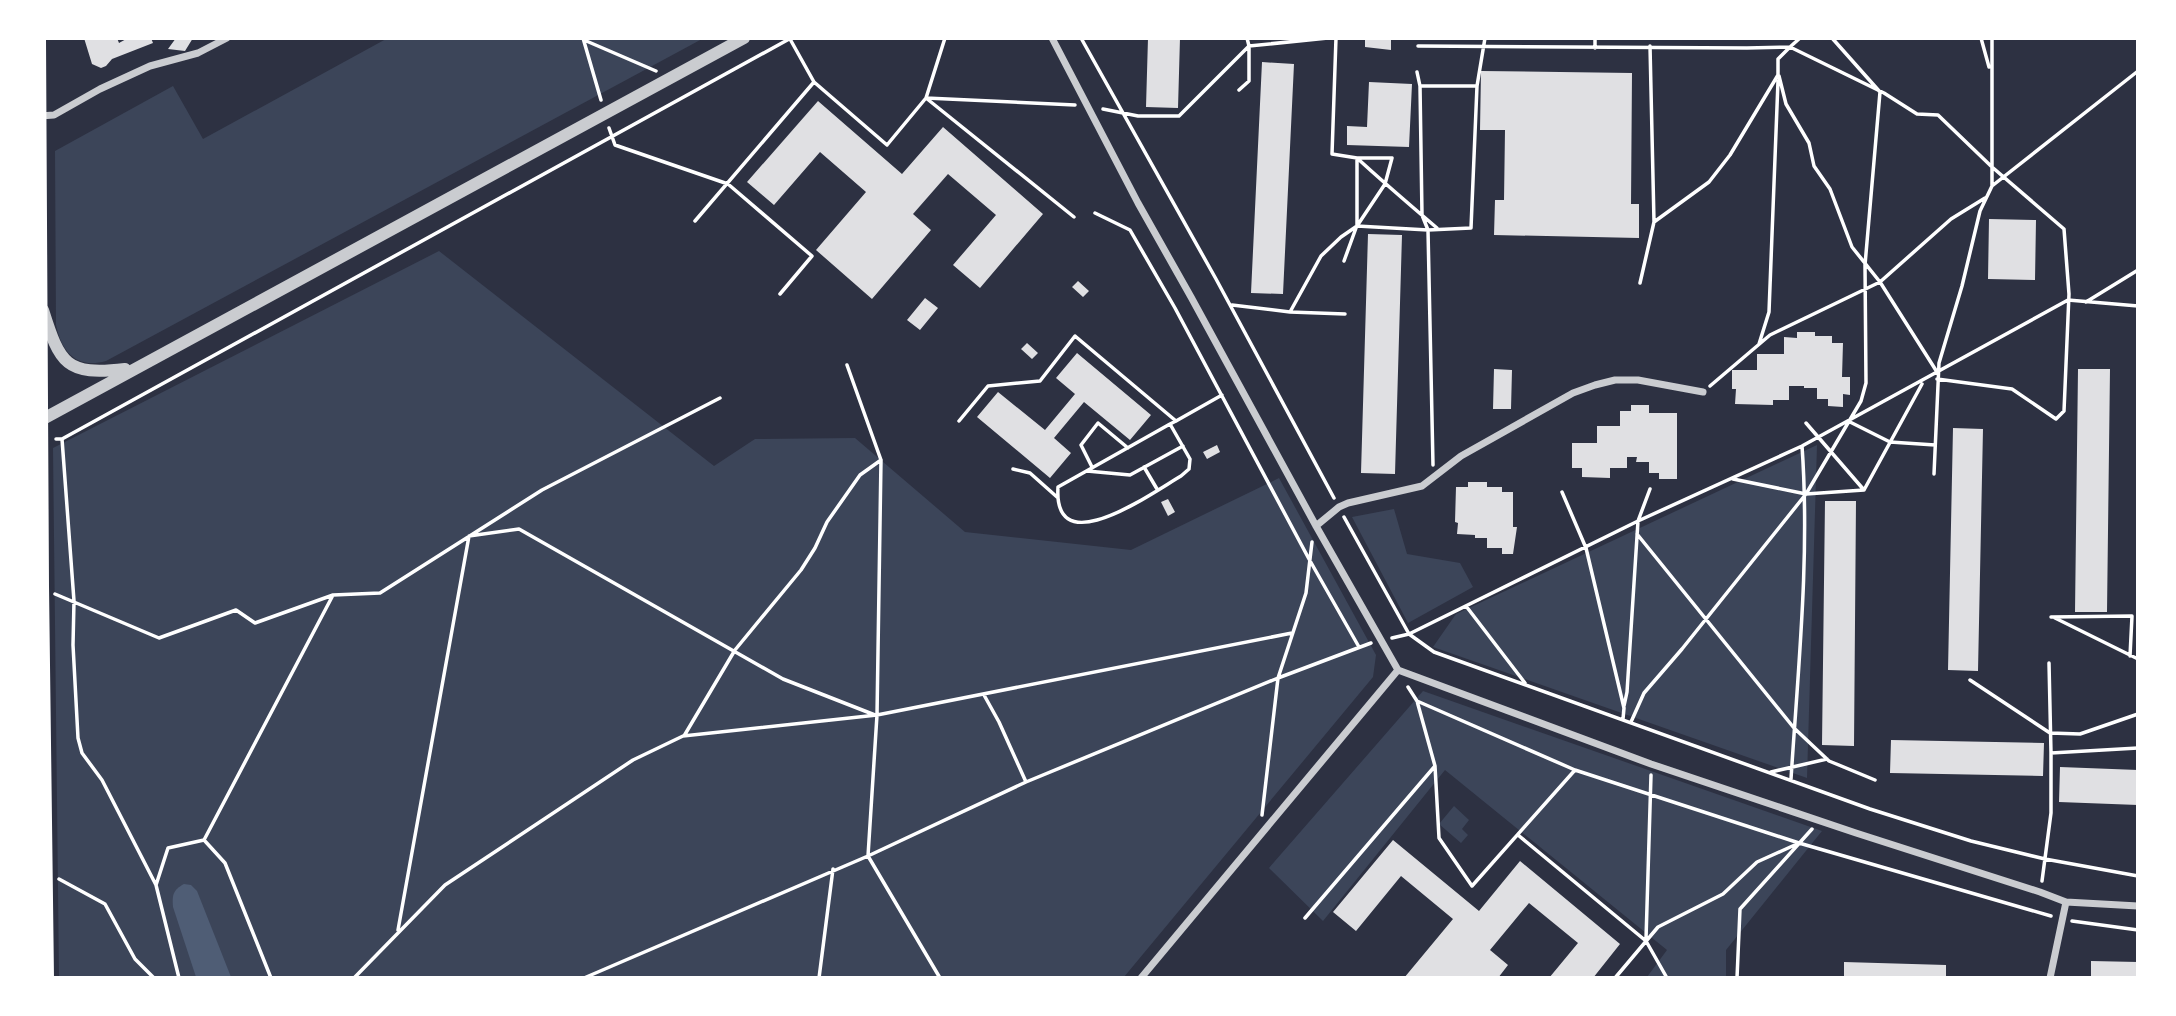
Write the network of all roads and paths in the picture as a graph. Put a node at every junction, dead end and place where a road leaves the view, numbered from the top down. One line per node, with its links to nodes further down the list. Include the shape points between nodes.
1 (40, 38): 38 (main road)
2 (227, 38): 38 (street, via 198,53 150,66 54,115)
3 (744, 38): 27 (street)
4 (945, 38): 34 (path)
5 (1052, 38): 35 (street)
6 (1081, 38): 36 (path)
7 (1247, 38): 18 (path)
8 (1328, 38): 18 (path)
9 (1336, 38): 40 (path, via 1332,154)
10 (1485, 38): 20 (path)
11 (1595, 38): 23 (path)
12 (1800, 38): 22 (path)
13 (1832, 38): 33 (path)
14 (1981, 38): 29 (path)
15 (1992, 38): 29 (path)
16 (583, 39): 27 (path); 37 (path)
17 (790, 39): 28 (path); 39 (path)
18 (1249, 46): 32 (path, via 1249,81); 36 (path, via 1179,116)
19 (1418, 46): 20 (path)
20 (1485, 46): 23 (path); 31 (path)
21 (1650, 46): 22 (path); 23 (path); 51 (path)
22 (1790, 47): 26 (path, via 1778,58); 33 (path)
23 (1595, 48)
24 (2137, 71): 42 (path)
25 (1417, 72): 30 (path)
26 (1778, 75): 51 (path, via 1709,182); 56 (path, via 1786,104 1809,143 1814,166 1830,189 1852,247); 69 (path, via 1769,312)
27 (673, 78): 37 (street)
28 (814, 82): 34 (path, via 887,145); 43 (path)
29 (1991, 83): 41 (path)
30 (1420, 86): 31 (path); 48 (path)
31 (1477, 86): 53 (path, via 1471,228)
32 (1239, 90)
33 (1880, 92): 41 (path, via 1917,114 1938,115); 56 (path)
34 (926, 98): 35 (path); 49 (path)
35 (1088, 106): 36 (path); 108 (street)
36 (1121, 112): 65 (path)
37 (605, 115): 39 (path); 71 (street)
38 (40, 116): 64 (main road)
39 (612, 137): 43 (path, via 615,145); 85 (path)
40 (1357, 158): 44 (path); 44 (path, via 1392,158); 52 (path)
41 (1992, 167): 42 (path); 45 (path)
42 (2005, 178): 45 (path); 62 (path, via 2064,229)
43 (728, 184): 50 (path); 61 (path, via 811,256)
44 (1385, 184): 48 (path); 52 (path)
45 (1992, 186): 46 (path)
46 (1987, 197): 58 (path, via 1951,219); 72 (path)
47 (1095, 213): 75 (path, via 1130,230)
48 (1422, 215): 53 (path); 54 (path)
49 (1074, 217)
50 (695, 221)
51 (1654, 222): 59 (path)
52 (1357, 226): 54 (path); 55 (path); 67 (path, via 1321,256)
53 (1438, 229): 54 (path)
54 (1428, 230): 98 (path)
55 (1344, 261)
56 (1865, 265): 58 (path); 60 (path)
57 (2137, 270): 63 (path)
58 (1880, 282): 60 (path); 72 (path)
59 (1640, 283)
60 (1866, 290): 69 (path); 80 (path, via 1866,383 1861,401)
61 (780, 294)
62 (2068, 300): 63 (path); 72 (path); 72 (path, via 2064,411 2056,419 2012,389)
63 (2086, 302): 66 (path)
64 (40, 304): 71 (street, via 56,348 76,368 95,373); 77 (main road)
65 (1230, 304): 67 (path); 106 (path)
66 (2137, 306)
67 (1290, 312): 68 (path)
68 (1345, 314)
69 (1759, 344): 74 (path)
70 (847, 365): 92 (path)
71 (132, 369): 77 (street)
72 (1938, 377): 73 (path); 87 (path)
73 (1923, 382): 80 (path); 86 (path)
74 (1703, 392): 98 (street, via 1638,380 1595,385 1461,456)
75 (1222, 396): 79 (path); 112 (path)
76 (720, 398): 110 (path, via 542,490)
77 (41, 419): 84 (main road)
78 (959, 421): 79 (path, via 988,386 1040,381 1075,336)
79 (1176, 421): 82 (path)
80 (1847, 421): 83 (path); 86 (path); 91 (path)
81 (1806, 423): 83 (path)
82 (1170, 424): 88 (path); 90 (path)
83 (1818, 436): 89 (path); 91 (path)
84 (42, 439): 85 (path); 113 (main road)
85 (62, 439): 115 (path)
86 (1890, 443): 87 (path); 102 (path)
87 (1935, 445): 97 (path)
88 (1182, 446): 94 (path); 100 (path, via 1190,459 1189,469)
89 (1802, 446): 99 (path); 104 (path)
90 (1128, 448): 93 (path); 93 (path, via 1098,423 1081,444)
91 (1830, 451): 102 (path); 104 (path)
92 (881, 460): 122 (path, via 860,475 801,570); 134 (path)
93 (1092, 467): 96 (path)
94 (1144, 467): 96 (path, via 1130,475); 100 (path)
95 (1013, 469): 105 (path, via 1030,473)
96 (1086, 471): 105 (path, via 1058,487)
97 (1934, 474)
98 (1433, 478): 106 (street, via 1422,486)
99 (1731, 478): 104 (path); 107 (path)
100 (1157, 489): 105 (path, via 1092,523 1070,520)
101 (1650, 489): 107 (path)
102 (1864, 490): 104 (path)
103 (1562, 492): 111 (path)
104 (1805, 494): 117 (path); 137 (path)
105 (1057, 497)
106 (1339, 507): 108 (street); 119 (path)
107 (1638, 520): 109 (path); 111 (path)
108 (1315, 526): 112 (path); 120 (street)
109 (1637, 534): 117 (path); 132 (path)
110 (470, 536): 114 (path, via 380,593); 122 (path, via 519,529); 169 (path)
111 (1586, 548): 116 (path); 132 (path)
112 (1309, 559): 118 (path, via 1306,593); 121 (path)
113 (43, 594): 115 (path, via 59,594); 160 (main road)
114 (333, 595): 115 (path, via 255,623 236,610 159,638); 155 (path)
115 (74, 601): 162 (path, via 82,753 102,780)
116 (1466, 606): 119 (path); 129 (path)
117 (1706, 619): 136 (path, via 1644,693); 137 (path)
118 (1292, 633): 127 (path); 130 (path)
119 (1409, 634): 120 (path); 129 (path, via 1434,652)
120 (1380, 640): 121 (path); 126 (street)
121 (1359, 647): 127 (path)
122 (735, 650): 134 (path, via 783,679); 139 (path)
123 (2130, 656): 123 (path, via 2119,650 2051,617 2132,616); 124 (path)
124 (2137, 659)
125 (2049, 663): 138 (path)
126 (1398, 670): 131 (path); 143 (street); 153 (street)
127 (1278, 678): 150 (path); 153 (path)
128 (1970, 680): 138 (path)
129 (1526, 684): 135 (path)
130 (984, 695): 134 (path); 150 (path)
131 (1417, 701): 144 (path); 146 (path)
132 (1623, 709): 135 (path)
133 (2137, 714): 138 (path, via 2080,734)
134 (877, 715): 139 (path); 157 (path)
135 (1623, 719): 136 (path)
136 (1631, 722): 147 (path)
137 (1794, 728): 142 (path); 145 (path)
138 (2050, 733): 141 (path)
139 (683, 736): 169 (path, via 633,760 445,885)
140 (2137, 748): 141 (path)
141 (2051, 753): 158 (path)
142 (1827, 759): 145 (path); 149 (path)
143 (1651, 764): 151 (path); 152 (street)
144 (1435, 766): 154 (path, via 1439,838 1472,886); 166 (path)
145 (1792, 766): 147 (path); 148 (path)
146 (1576, 770): 151 (path); 154 (path)
147 (1771, 772): 148 (path)
148 (1791, 779): 158 (path, via 1870,810)
149 (1875, 780)
150 (1026, 782): 157 (path)
151 (1652, 794): 156 (path); 170 (path)
152 (1820, 821): 156 (path); 163 (street)
153 (1259, 835): 179 (street)
154 (1518, 835): 170 (path)
155 (204, 840): 162 (path, via 168,848); 174 (path, via 225,863)
156 (1799, 843): 167 (path); 170 (path, via 1757,862 1723,894 1658,927); 182 (path, via 1740,909)
157 (868, 856): 159 (path); 178 (path)
158 (2045, 859): 161 (path); 163 (path)
159 (833, 869): 176 (path); 177 (path)
160 (47, 872): 171 (main road); 172 (path, via 106,904 135,959)
161 (2137, 876)
162 (156, 885): 173 (path)
163 (2040, 892): 164 (street)
164 (2066, 902): 165 (street); 167 (street)
165 (2137, 906)
166 (1306, 918)
167 (2061, 920): 168 (path); 183 (street)
168 (2137, 930)
169 (398, 932): 175 (path)
170 (1646, 941): 180 (path); 181 (path)
171 (47, 978)
172 (154, 978)
173 (179, 978)
174 (271, 978)
175 (354, 978)
176 (584, 978)
177 (819, 978)
178 (940, 978)
179 (1140, 978)
180 (1615, 978)
181 (1667, 978)
182 (1737, 978)
183 (2050, 978)

